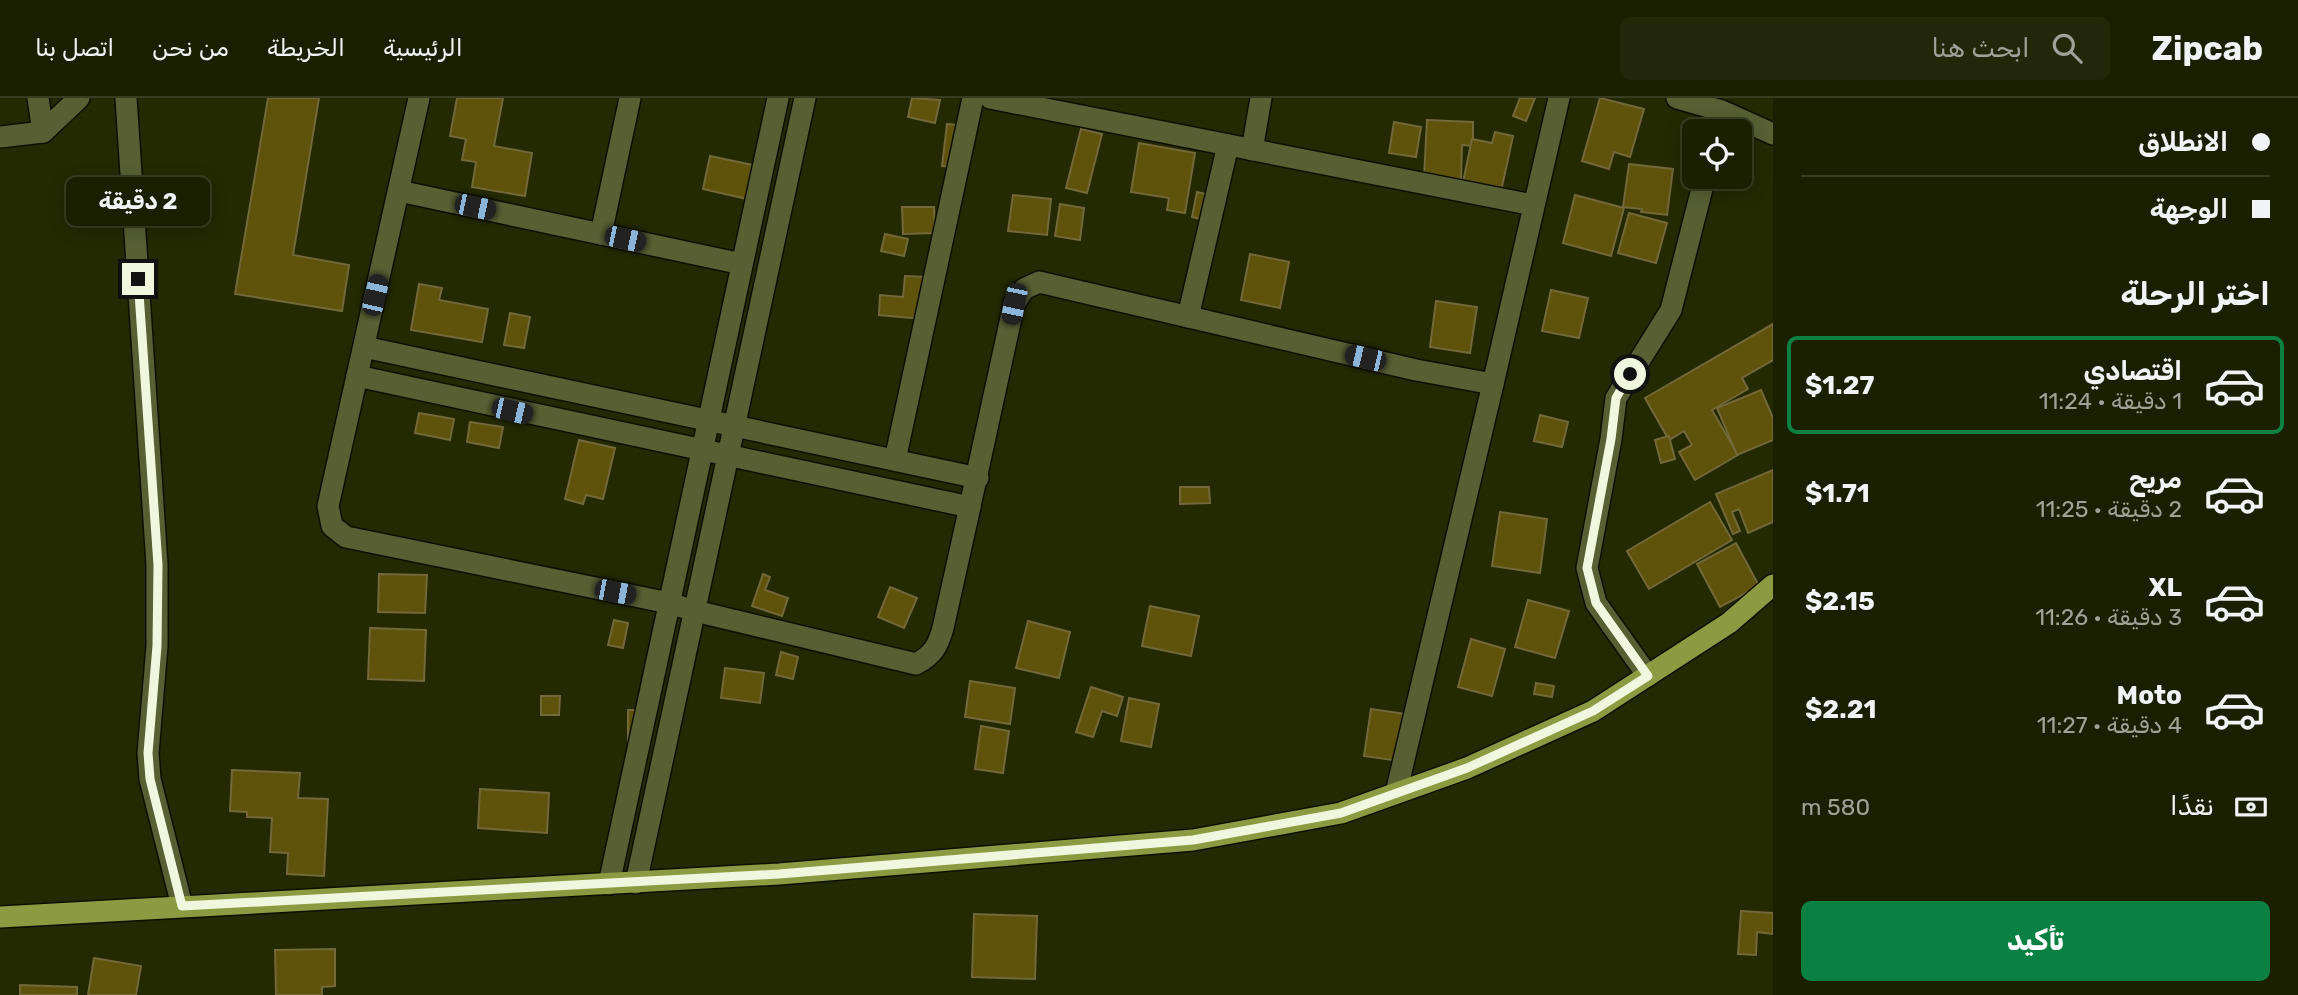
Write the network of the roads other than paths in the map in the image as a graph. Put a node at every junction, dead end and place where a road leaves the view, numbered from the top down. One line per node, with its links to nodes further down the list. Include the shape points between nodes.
1 (38, 98): 14 (street)
2 (79, 98): 14 (street)
3 (126, 98): 42 (street, via 158,565 148,753 150,779)
4 (419, 98): 20 (street)
5 (630, 98): 22 (street)
6 (778, 98): 23 (street)
7 (805, 98): 29 (street)
8 (973, 98): 32 (street)
9 (990, 98): 17 (street)
10 (1261, 98): 18 (street)
11 (1559, 98): 21 (street)
12 (1676, 98): 13 (street)
13 (1722, 113): 15 (street)
14 (43, 132): 16 (street)
15 (1773, 134)
16 (0, 137)
17 (1228, 145): 18 (street); 24 (street)
18 (1251, 150): 21 (street)
19 (1702, 189): 38 (street, via 1671,310 1616,398 1587,568 1596,603)
20 (399, 191): 22 (street); 25 (street)
21 (1534, 205): 27 (street)
22 (601, 234): 23 (street)
23 (743, 264): 28 (street)
24 (1188, 317): 27 (street); 33 (street, via 1039,282 1024,289 1014,304)
25 (363, 347): 26 (street); 28 (street)
26 (357, 376): 30 (street); 36 (street, via 328,506 332,526 346,537)
27 (1493, 384): 39 (street)
28 (709, 421): 29 (street); 30 (street)
29 (735, 426): 31 (street); 32 (street)
30 (702, 450): 31 (street); 36 (street)
31 (728, 456): 34 (street); 37 (street)
32 (895, 460): 33 (street)
33 (978, 478): 34 (street)
34 (970, 506): 37 (street, via 937,647 916,664)
35 (1773, 585): 38 (main road, via 1729,623)
36 (669, 603): 37 (street); 41 (street)
37 (695, 611): 40 (street)
38 (1648, 676): 39 (main road, via 1593,711 1467,768)
39 (1396, 793): 40 (main road, via 1341,813 1193,840)
40 (636, 883): 41 (main road)
41 (609, 884): 42 (main road)
42 (182, 906): 43 (main road)
43 (0, 917)

